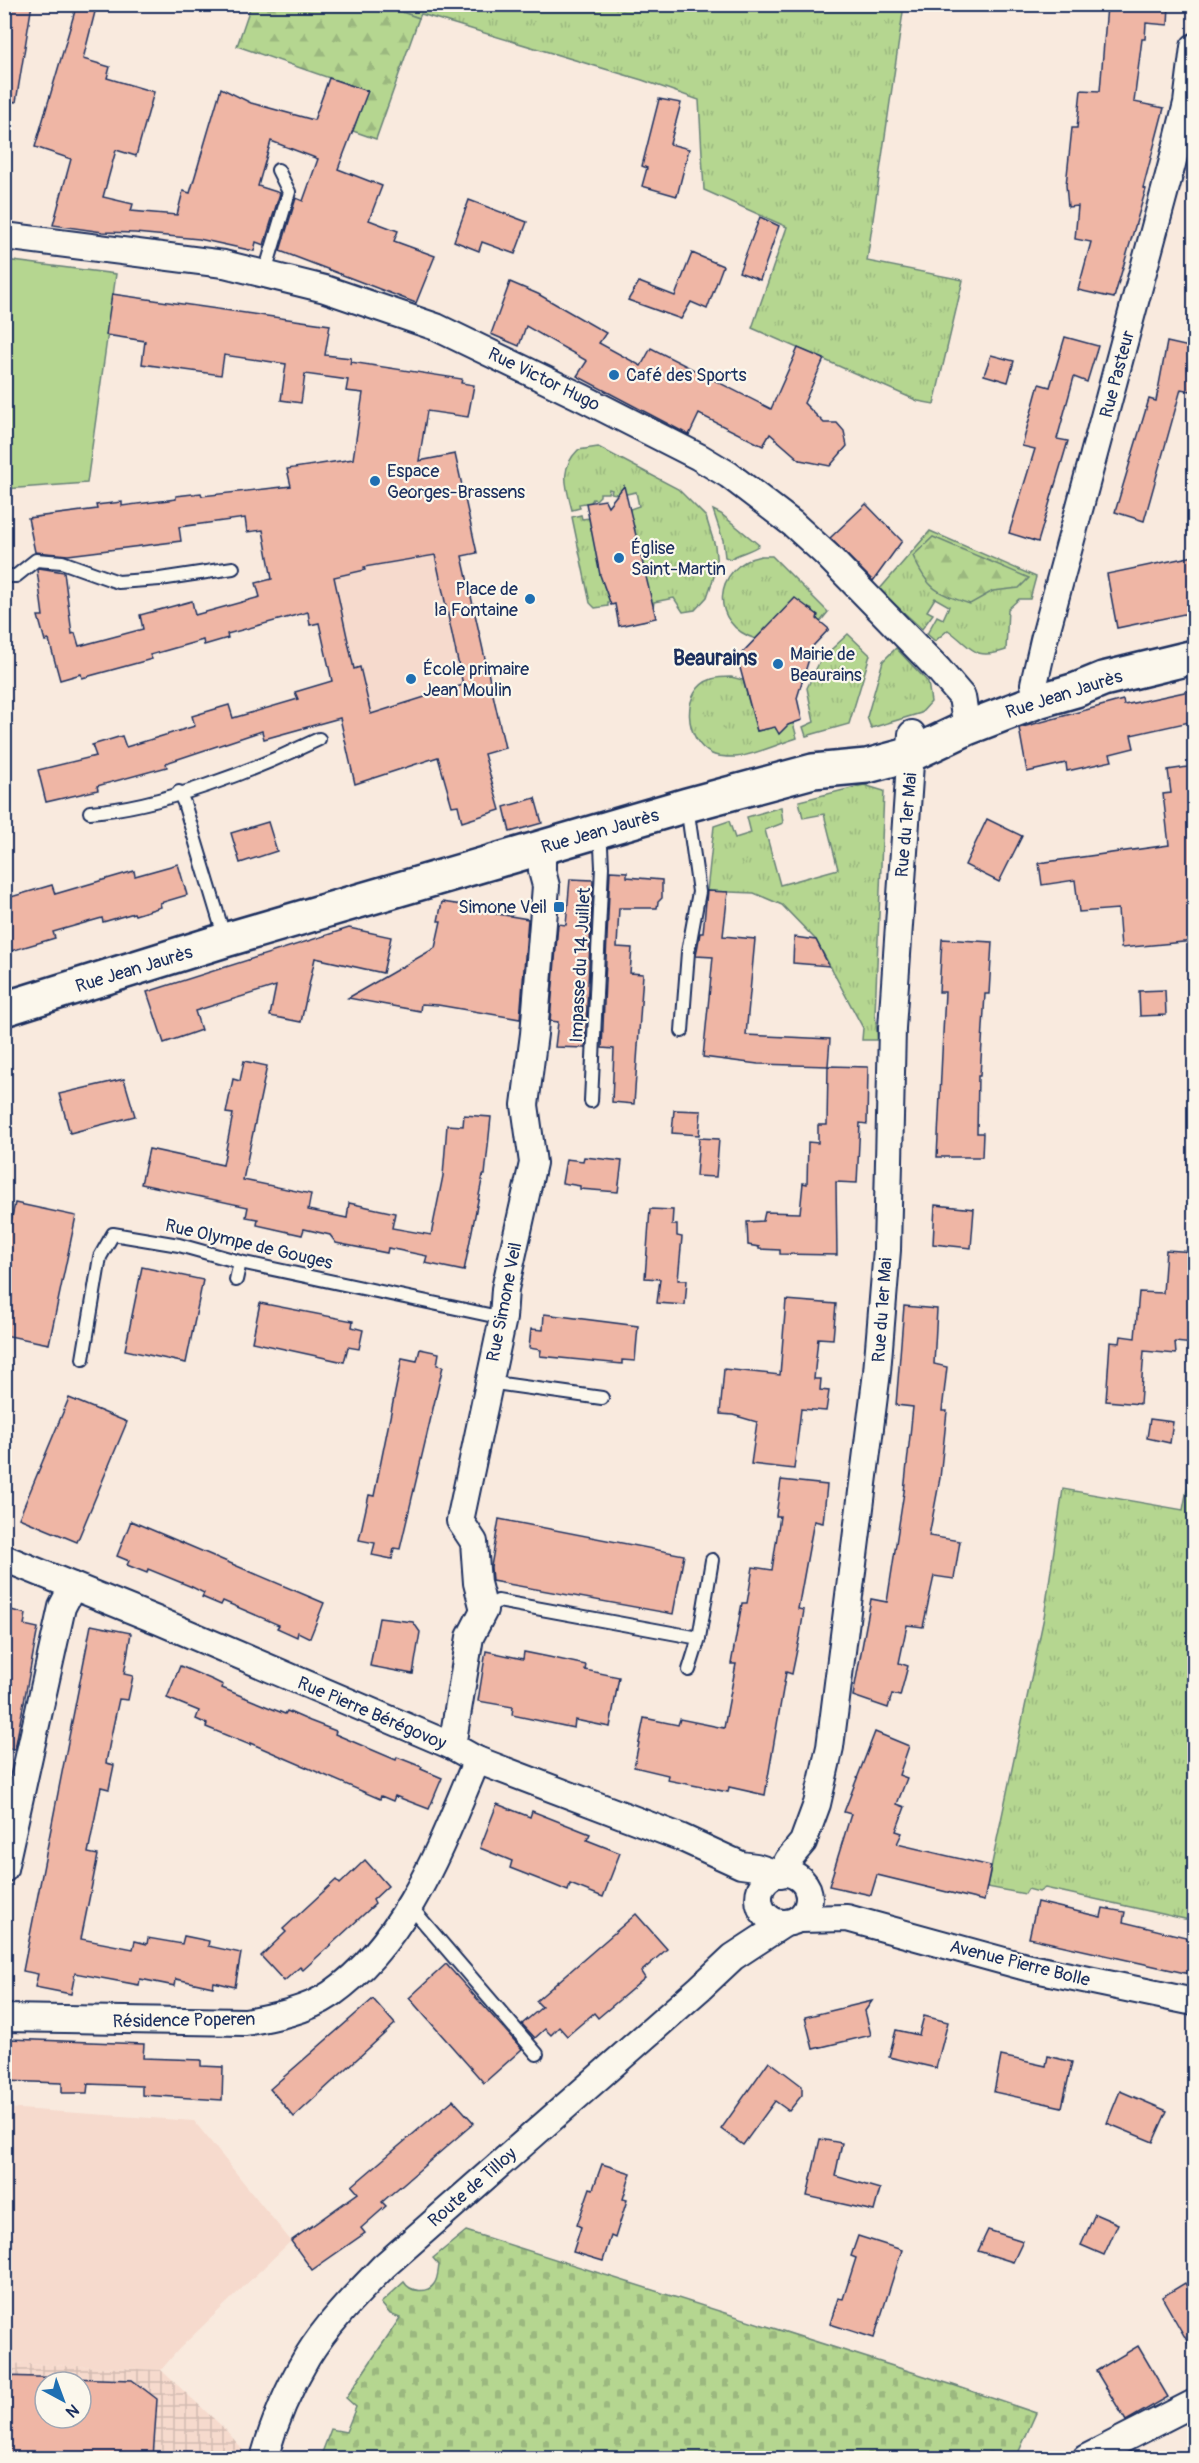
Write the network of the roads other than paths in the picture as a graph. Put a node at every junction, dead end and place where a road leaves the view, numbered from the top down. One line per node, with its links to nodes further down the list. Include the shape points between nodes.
1 (1194, 46): 8 (street, Rue Pasteur, via 1187,103 1052,611)
2 (278, 170): 4 (lane, via 289,192)
3 (4, 236): 4 (street, Rue Victor Hugo)
4 (266, 272): 9 (street, Rue Victor Hugo, via 436,327 702,459 767,502 827,555 962,697)
5 (233, 568): 6 (lane, via 118,582 62,562 36,560 16,576)
6 (4, 576)
7 (1194, 657): 8 (main road, Rue Jean Jaurès, via 1103,679 1076,690)
8 (1036, 692): 9 (main road, Rue Jean Jaurès)
9 (966, 721): 11 (main road, Rue Jean Jaurès)
10 (319, 739): 12 (lane, via 275,760)
11 (912, 744): 13 (main road, Rue Jean Jaurès, via 863,748 813,771); 37 (street, Rue du 1er Mai, via 892,1028 886,1250 863,1494 830,1747 817,1804 803,1842)
12 (179, 792): 14 (lane); 17 (lane)
13 (687, 805): 15 (main road, Rue Jean Jaurès); 19 (lane, via 699,892 688,952)
14 (90, 812)
15 (596, 831): 16 (main road, Rue Jean Jaurès); 20 (lane, Impasse du 14 Juillet, via 602,867)
16 (542, 848): 17 (main road, Rue Jean Jaurès); 23 (street, Rue Simone Veil, via 546,886 525,1105 533,1163 505,1289)
17 (225, 940): 18 (main road, Rue Jean Jaurès)
18 (4, 1009)
19 (682, 1031)
20 (591, 1101)
21 (240, 1262): 22 (lane); 23 (lane, Rue Olympe de Gouges); 24 (lane, Rue Olympe de Gouges, via 178,1245 113,1234 100,1257)
22 (236, 1280)
23 (503, 1318): 25 (street, Rue Simone Veil)
24 (83, 1359)
25 (488, 1382): 26 (lane); 30 (street, Rue Simone Veil, via 460,1521 474,1542)
26 (602, 1398)
27 (4, 1558): 29 (street, Rue Pierre Bérégovoy)
28 (712, 1560): 31 (lane)
29 (73, 1586): 33 (street, Rue Pierre Bérégovoy); 36 (street, via 62,1607)
30 (484, 1610): 31 (lane, via 498,1601); 33 (street, via 470,1637)
31 (699, 1638): 32 (lane)
32 (689, 1670)
33 (452, 1746): 34 (street, Rue Pierre Bérégovoy)
34 (477, 1760): 35 (street, Rue Pierre Bérégovoy, via 680,1837); 40 (street, Résidence Poperen)
35 (741, 1865): 37 (street, Rue Pierre Bérégovoy); 39 (street)
36 (4, 1869)
37 (779, 1874): 38 (street, via 799,1878); 39 (street, via 762,1887)
38 (807, 1888): 41 (street, Avenue Pierre Bolle); 42 (street, via 808,1905)
39 (760, 1902): 42 (street, via 766,1916 775,1922); 43 (street, Route de Tilloy)
40 (410, 1906): 45 (street, Résidence Poperen, via 385,1944 351,1977 329,1995 282,2016 201,2023); 46 (lane)
41 (847, 1918): 42 (street, Avenue Pierre Bolle); 44 (street, Avenue Pierre Bolle, via 1026,1967)
42 (792, 1921): 43 (street, Route de Tilloy)
43 (733, 1957): 48 (street, Route de Tilloy, via 400,2250 357,2294 308,2356 274,2425)
44 (1194, 2002)
45 (4, 2018)
46 (537, 2054)
47 (1194, 2403): 49 (street)
48 (264, 2458)
49 (1086, 2458)

